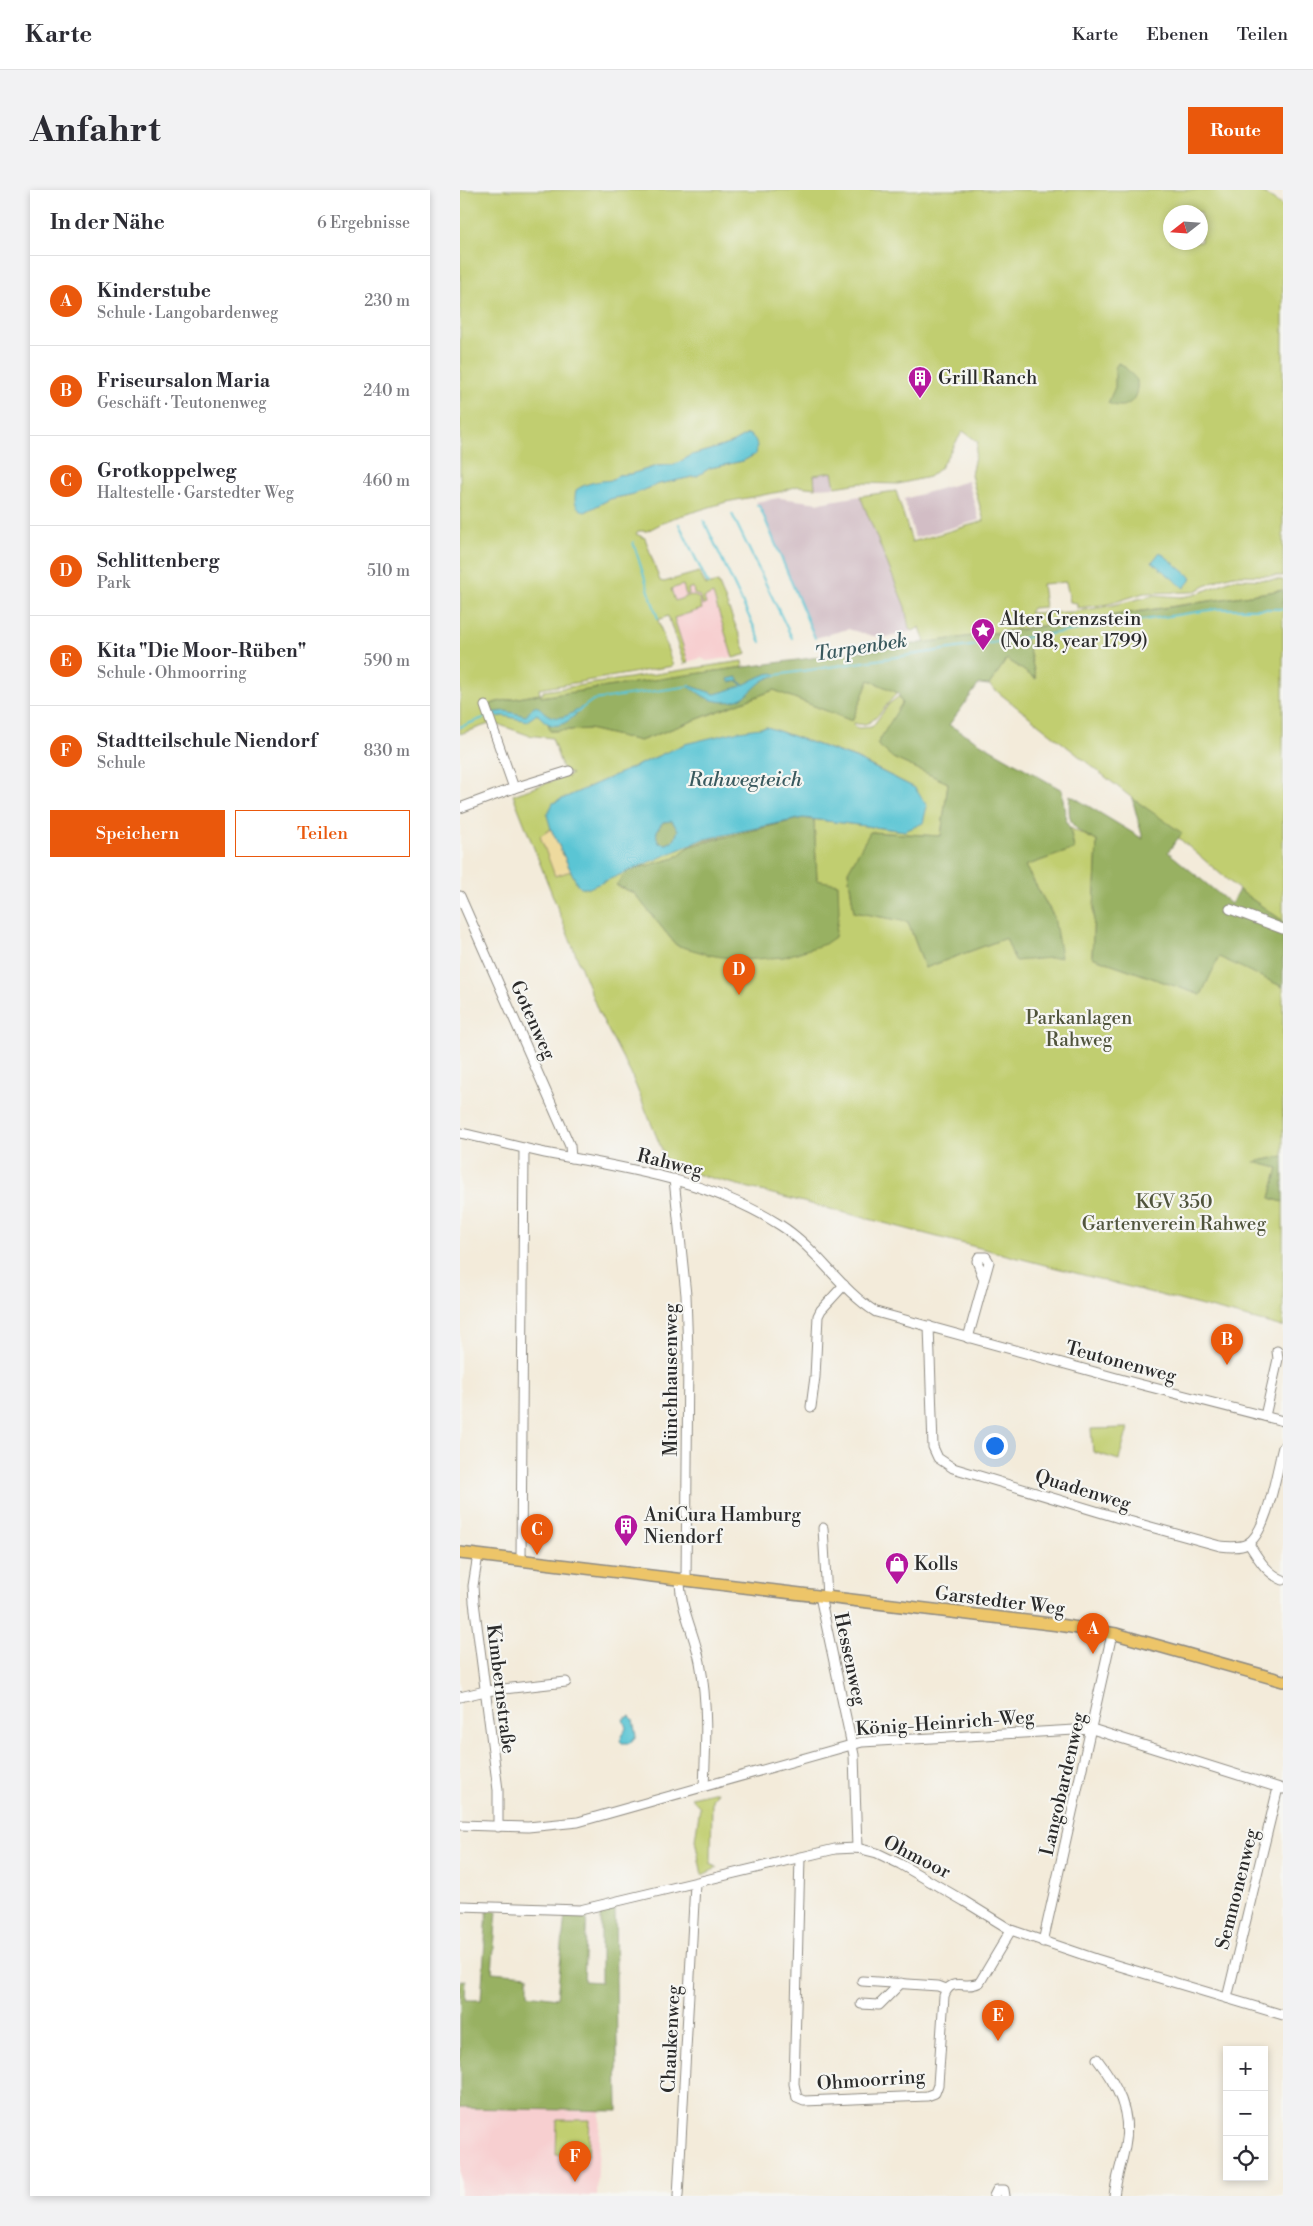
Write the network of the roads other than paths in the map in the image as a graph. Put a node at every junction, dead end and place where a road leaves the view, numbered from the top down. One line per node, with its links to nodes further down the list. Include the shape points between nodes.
1 (487, 713): 3 (street)
2 (569, 771): 3 (street)
3 (514, 788): 4 (street)
4 (460, 808)
5 (460, 896): 10 (street, Gotenweg, via 570,1146)
6 (1230, 909): 7 (street)
7 (1283, 929)
8 (460, 1133): 9 (street, Rahweg)
9 (524, 1148): 10 (street, Rahweg); 25 (street)
10 (571, 1158): 11 (street, Rahweg)
11 (674, 1179): 13 (street, Rahweg, via 710,1190 780,1224); 26 (street, Münchhausenweg, via 688,1343)
12 (984, 1280): 15 (street)
13 (844, 1284): 14 (street, Teutonenweg, via 876,1312); 17 (street, via 818,1316)
14 (929, 1326): 15 (street, Teutonenweg); 22 (street, Quadenweg, via 933,1447 938,1458 945,1463 1199,1541 1227,1547)
15 (968, 1338): 18 (street, Teutonenweg)
16 (1277, 1351): 18 (street)
17 (811, 1407)
18 (1265, 1416): 19 (street, Teutonenweg)
19 (1283, 1421)
20 (1283, 1447): 22 (street, via 1262,1526)
21 (824, 1528): 28 (street)
22 (1249, 1544): 27 (street, via 1264,1567)
23 (460, 1553): 24 (main road, Garstedter Weg)
24 (478, 1555): 25 (main road, Garstedter Weg); 32 (street, Kimbernstraße, via 474,1602)
25 (521, 1560): 26 (main road, Garstedter Weg)
26 (683, 1580): 28 (main road, Garstedter Weg); 36 (street, Münchhausenweg, via 680,1593 700,1660 705,1695)
27 (1283, 1580)
28 (823, 1597): 29 (main road, Garstedter Weg); 35 (street, Hessenweg)
29 (1112, 1634): 30 (main road, Garstedter Weg); 34 (street, Langobardenweg)
30 (1283, 1681)
31 (566, 1682): 32 (street)
32 (485, 1692): 33 (street); 39 (street, Kimbernstraße, via 498,1790)
33 (460, 1697)
34 (1092, 1729): 35 (street, König-Heinrich-Weg); 37 (street, König-Heinrich-Weg); 45 (street, Langobardenweg)
35 (852, 1745): 36 (street, König-Heinrich-Weg); 40 (street, Hessenweg)
36 (704, 1786): 39 (street, König-Heinrich-Weg, via 578,1822)
37 (1280, 1789): 51 (street, Semnonenweg)
38 (460, 1825): 39 (street, König-Heinrich-Weg)
39 (498, 1827)
40 (857, 1848): 41 (street, Ohmoor); 44 (street, Ohmoor, via 900,1864)
41 (800, 1857): 42 (street, Ohmoor); 49 (street, Ohmoorring, via 794,2084 797,2098 804,2101 861,2100 935,2093)
42 (695, 1884): 43 (street, Ohmoor, via 580,1910); 55 (street, Chaukenweg)
43 (460, 1906)
44 (1011, 1930): 45 (street, Ohmoor); 49 (street, via 980,1982 954,1984)
45 (1044, 1942): 51 (street, Ohmoor)
46 (862, 1981): 47 (street)
47 (884, 1982): 48 (street); 50 (street)
48 (900, 1983): 49 (street); 50 (street)
49 (946, 1989)
50 (888, 1996): 52 (street, via 878,2004)
51 (1227, 1998): 53 (street, Ohmoor)
52 (861, 2004)
53 (1283, 2015)
54 (1097, 2059): 58 (street, via 1116,2086 1127,2120)
55 (678, 2196)
56 (994, 2196): 57 (street, via 1001,2189)
57 (1005, 2196)
58 (1114, 2196)

